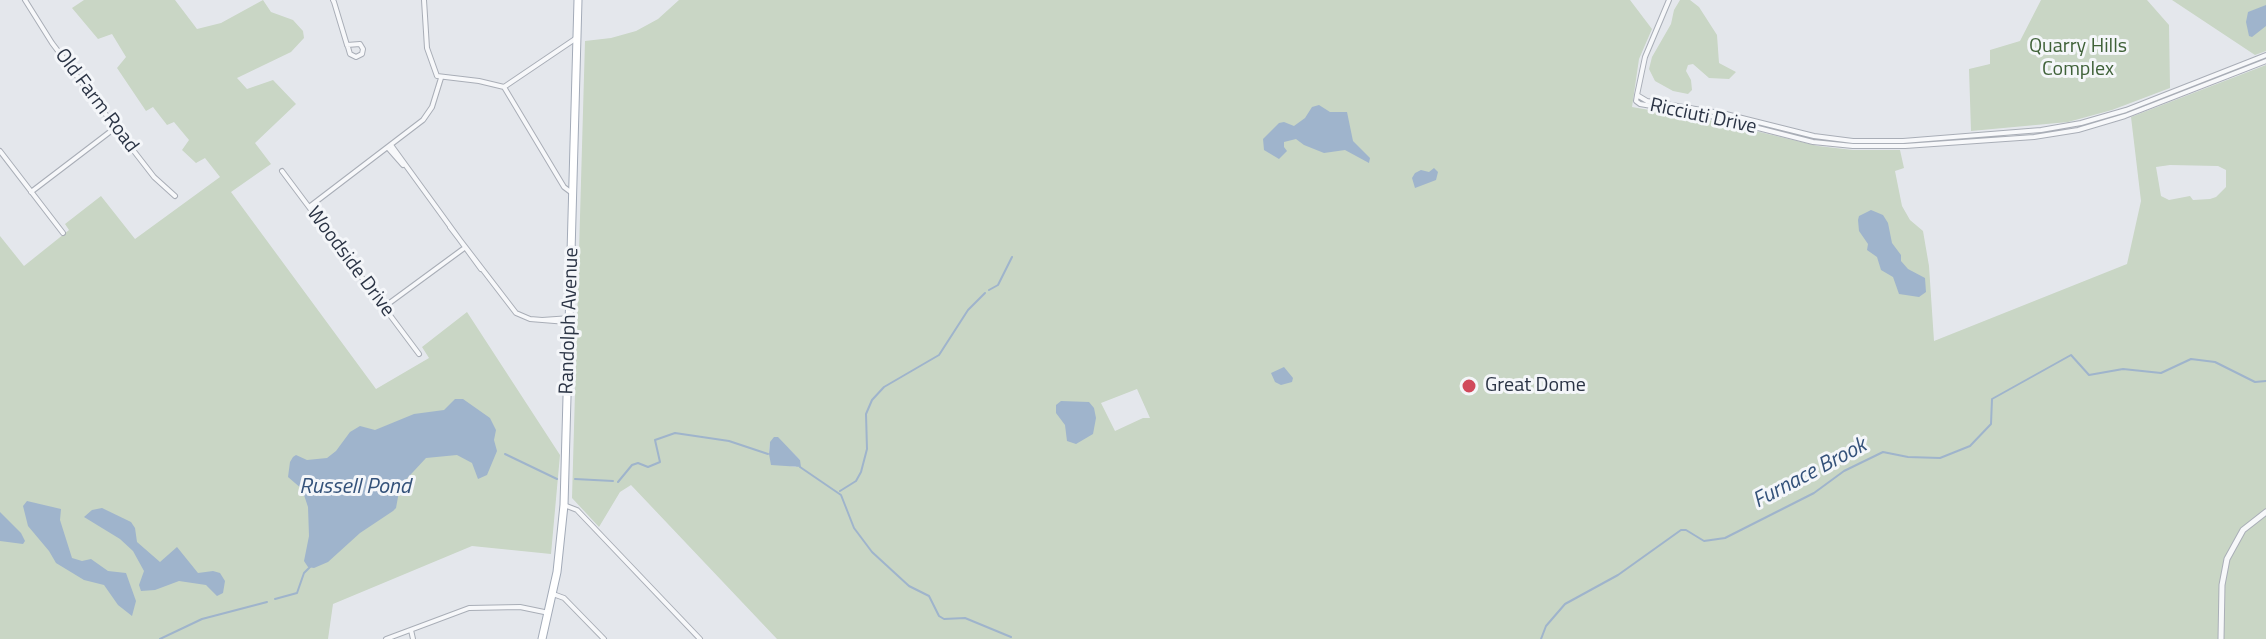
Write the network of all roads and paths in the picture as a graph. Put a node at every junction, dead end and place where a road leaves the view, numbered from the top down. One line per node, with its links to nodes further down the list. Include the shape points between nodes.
1 (25, 0): 11 (street, Old Farm Road)
2 (333, 0): 7 (street)
3 (424, 0): 9 (street, via 427,45)
4 (578, 0): 6 (main road, Randolph Avenue)
5 (1669, 0): 8 (street, Ricciuti Drive, via 1646,54 1637,102 1813,142 1853,146 2078,130)
6 (578, 37): 10 (street); 16 (main road, Randolph Avenue)
7 (347, 45): 7 (street, via 350,53 359,57 363,49)
8 (2266, 58)
9 (441, 78): 10 (street); 12 (street, via 428,115)
10 (504, 87): 16 (street, via 564,187)
11 (116, 128): 15 (street); 17 (street, Old Farm Road)
12 (389, 146): 18 (street); 20 (street)
13 (0, 151): 15 (street)
14 (282, 171): 18 (street, Woodside Drive)
15 (31, 192): 19 (street)
16 (574, 193): 22 (main road, Randolph Avenue)
17 (175, 196)
18 (309, 207): 21 (street, Woodside Drive)
19 (63, 233)
20 (465, 248): 21 (street); 22 (street, via 516,313)
21 (384, 307): 23 (street, Woodside Drive)
22 (570, 320): 24 (main road, Randolph Avenue)
23 (419, 354)
24 (564, 505): 26 (main road, Randolph Avenue); 33 (street, via 576,509)
25 (2266, 512): 34 (street, via 2240,534 2227,559)
26 (553, 594): 27 (main road, Randolph Avenue); 32 (street, via 564,598)
27 (549, 613): 28 (street, via 469,608); 31 (main road, Randolph Avenue)
28 (411, 630): 29 (street); 30 (street)
29 (386, 639)
30 (413, 639)
31 (542, 639)
32 (604, 639)
33 (700, 639)
34 (2221, 639)

